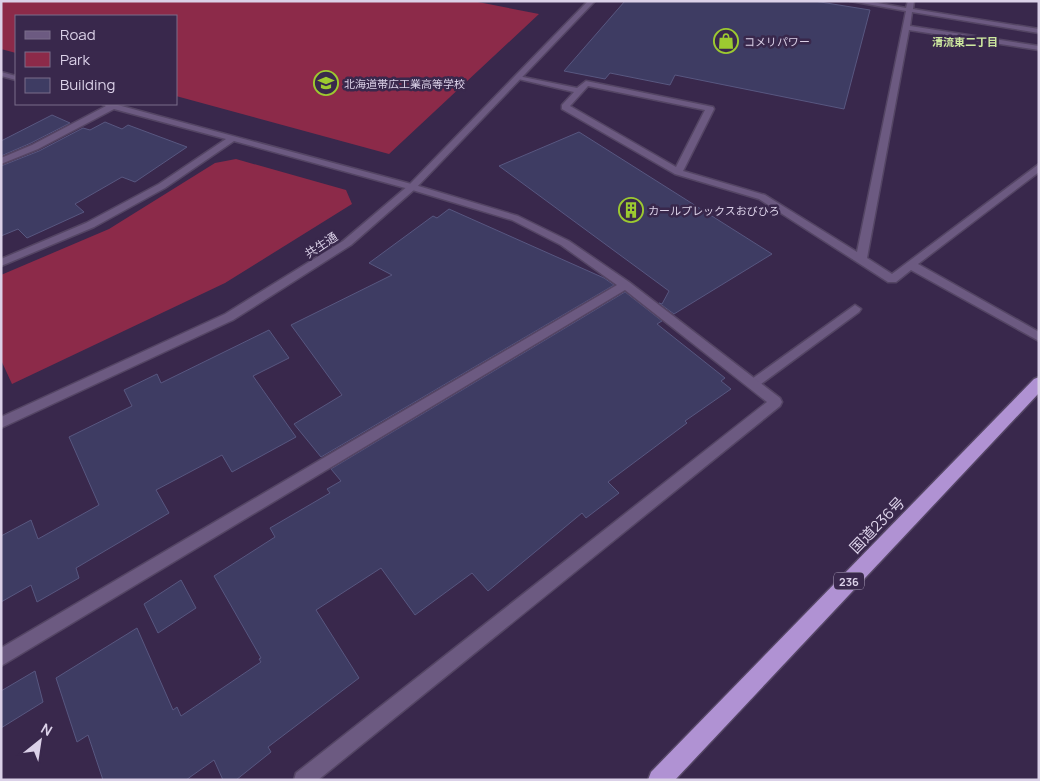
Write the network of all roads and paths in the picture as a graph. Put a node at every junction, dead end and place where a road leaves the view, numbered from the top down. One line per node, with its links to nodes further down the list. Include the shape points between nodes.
1 (592, 1): 7 (street, 共生通)
2 (853, 1): 3 (street)
3 (910, 6): 4 (street); 5 (street)
4 (906, 27): 6 (street); 15 (street)
5 (1039, 31)
6 (1039, 48)
7 (518, 78): 8 (street); 14 (street, 共生通)
8 (579, 91): 13 (street, via 565,107); 13 (street, via 586,83 710,109)
9 (110, 105): 10 (street); 11 (street, via 35,147)
10 (233, 138): 14 (street); 16 (street, via 162,186 90,225)
11 (1, 161)
12 (1038, 168): 17 (street)
13 (678, 172): 15 (street, via 762,197)
14 (412, 187): 18 (street, via 515,218 565,242); 23 (street, 共生通, via 348,243 229,317)
15 (861, 260): 17 (street, via 892,279)
16 (1, 263)
17 (911, 265): 20 (street)
18 (625, 285): 22 (street); 24 (street)
19 (855, 309): 22 (street)
20 (1039, 337)
21 (1039, 383): 26 (highway, 国道236号 / 236)
22 (752, 384): 25 (street, via 776,402)
23 (1, 423)
24 (1, 658)
25 (303, 780)
26 (659, 780)

